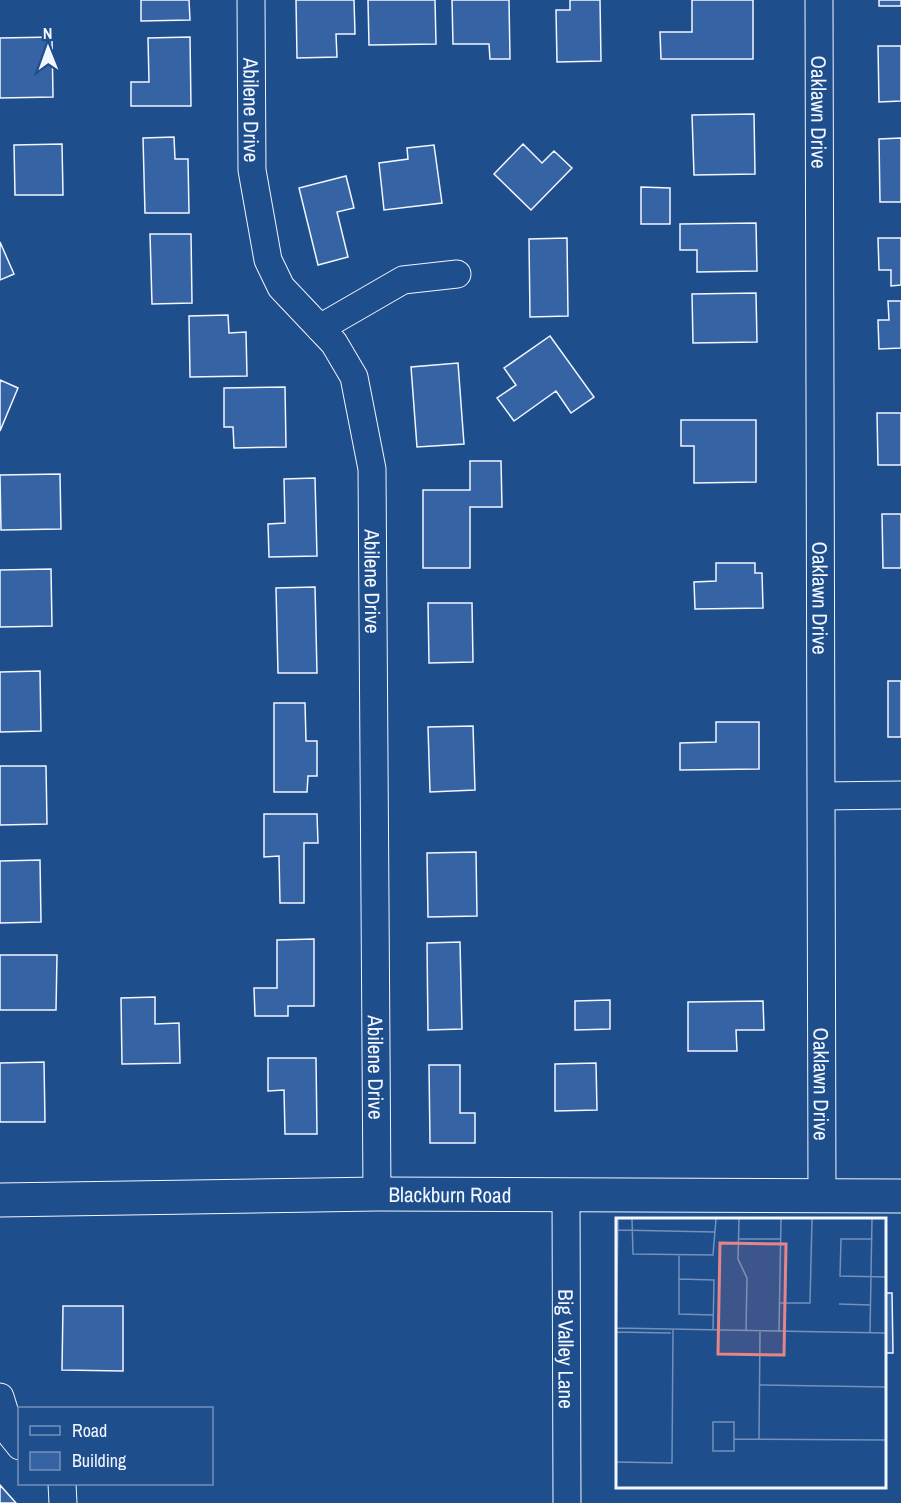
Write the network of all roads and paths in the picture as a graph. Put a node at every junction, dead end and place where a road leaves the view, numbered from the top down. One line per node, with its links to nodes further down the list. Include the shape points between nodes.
1 (251, 0): 4 (street, Abilene Drive, via 252,170 258,217 268,260 281,287)
2 (819, 0): 6 (street, Oaklawn Drive)
3 (457, 274): 4 (street, via 403,280)
4 (320, 328): 7 (street, Abilene Drive, via 354,376 372,470)
5 (901, 795): 6 (street)
6 (822, 796): 10 (street, Oaklawn Drive)
7 (378, 1194): 8 (main road, Blackburn Road); 11 (main road, Blackburn Road)
8 (566, 1195): 10 (main road, Blackburn Road); 16 (street, Big Valley Lane)
9 (901, 1196): 10 (main road, Blackburn Road)
10 (822, 1198)
11 (0, 1200)
12 (0, 1397): 13 (street)
13 (18, 1444)
14 (62, 1485): 15 (street)
15 (63, 1503)
16 (567, 1503)

